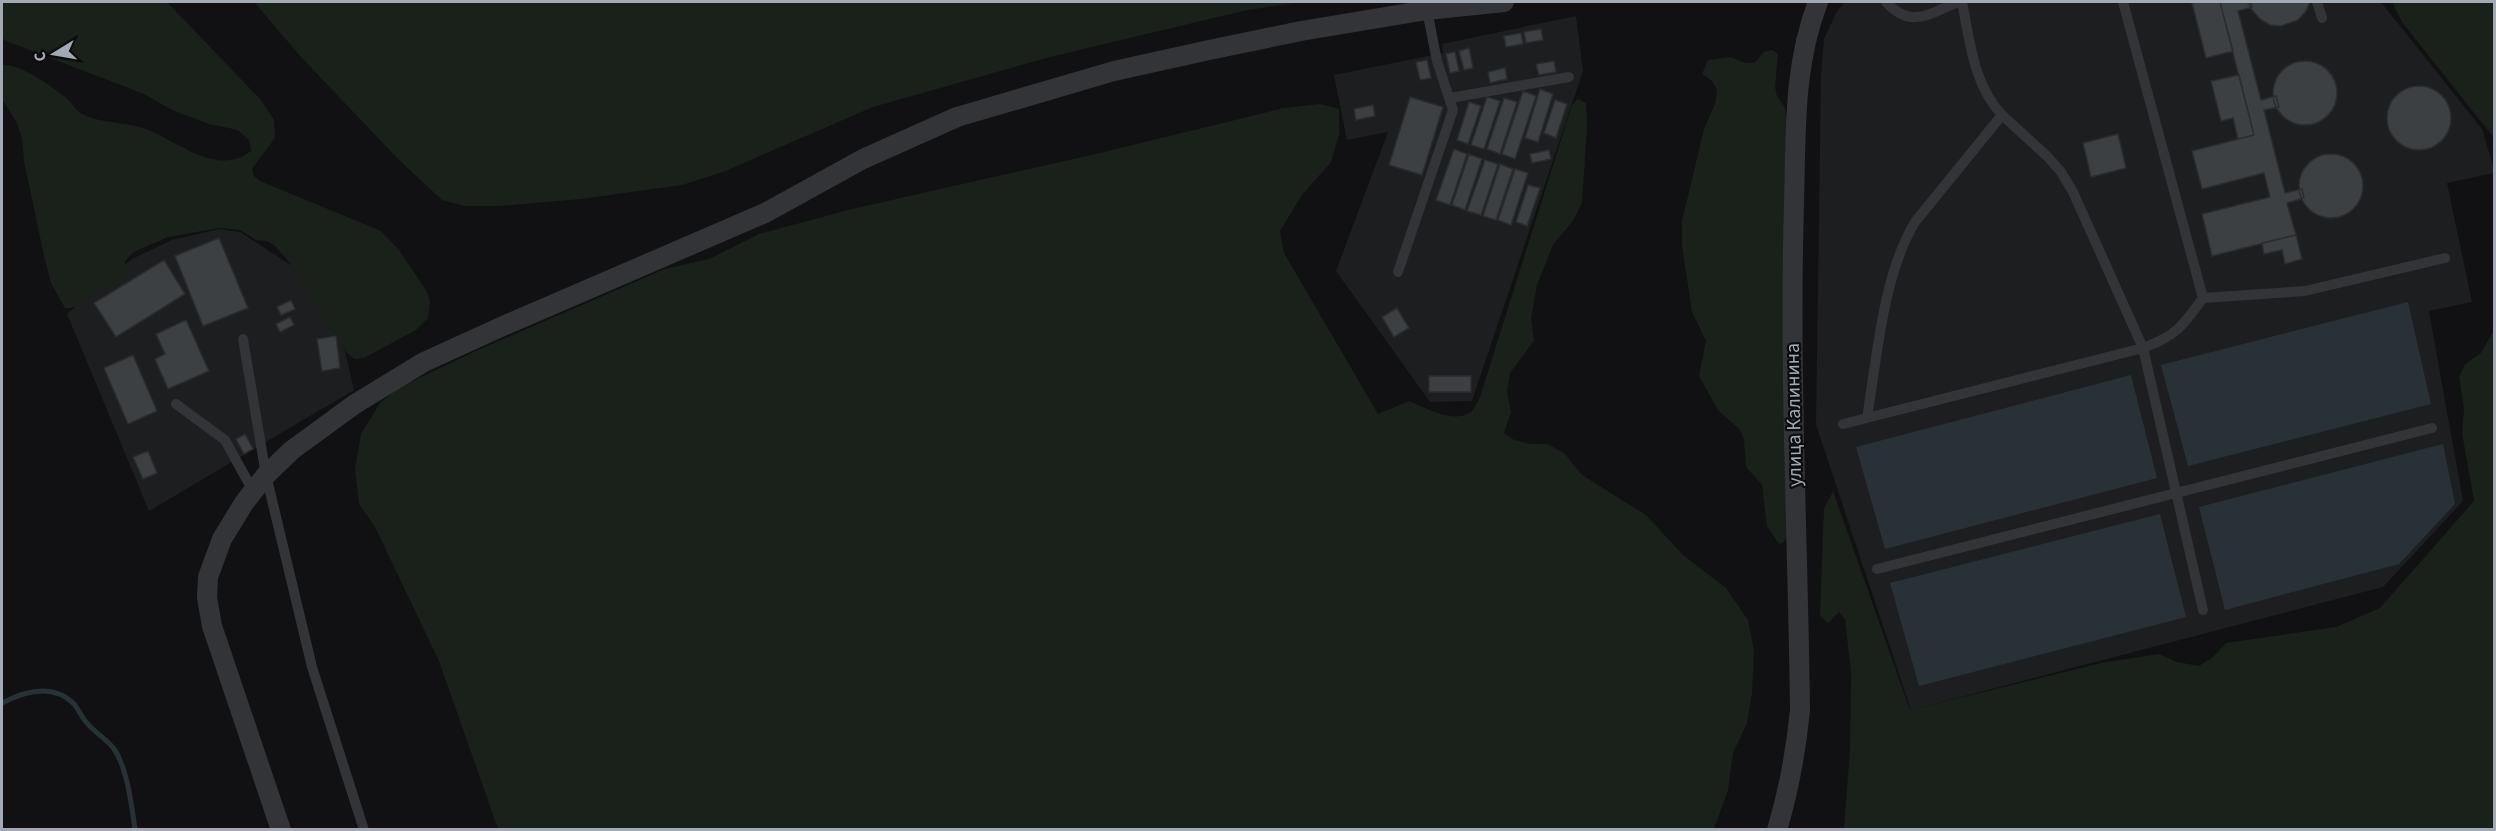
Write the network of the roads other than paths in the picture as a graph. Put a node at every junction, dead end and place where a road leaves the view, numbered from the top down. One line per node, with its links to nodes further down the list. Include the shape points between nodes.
1 (1504, 2): 7 (street)
2 (1818, 2): 28 (street, улица Калинина, via 1806,35 1798,86 1793,226 1800,710 1797,751)
3 (1886, 2): 4 (lane, via 1899,14 1914,18)
4 (1960, 2): 11 (lane, via 1977,72 1990,102)
5 (2123, 2): 14 (lane)
6 (2317, 2): 8 (lane)
7 (1427, 10): 10 (lane, via 1437,61); 21 (street, via 1301,31 1114,71 957,117 863,159 765,213 424,362 355,404 292,450)
8 (2322, 18)
9 (1569, 77): 10 (lane)
10 (1450, 98): 13 (lane, via 1453,110)
11 (2002, 115): 16 (lane, via 2061,172); 18 (lane, via 1903,242 1884,318)
12 (2445, 258): 14 (lane, via 2305,291)
13 (1398, 272)
14 (2203, 298): 16 (lane, via 2182,328 2165,340)
15 (243, 339): 21 (lane)
16 (2142, 348): 18 (lane); 23 (lane)
17 (176, 404): 22 (lane, via 225,440)
18 (1867, 418): 19 (lane)
19 (1843, 424)
20 (2432, 428): 23 (lane)
21 (266, 475): 22 (street); 27 (lane, via 312,667)
22 (254, 491): 26 (street, via 212,562 207,598 219,650)
23 (2175, 493): 24 (lane); 25 (lane)
24 (1877, 569)
25 (2203, 610)
26 (282, 830)
27 (364, 830)
28 (1776, 830)

